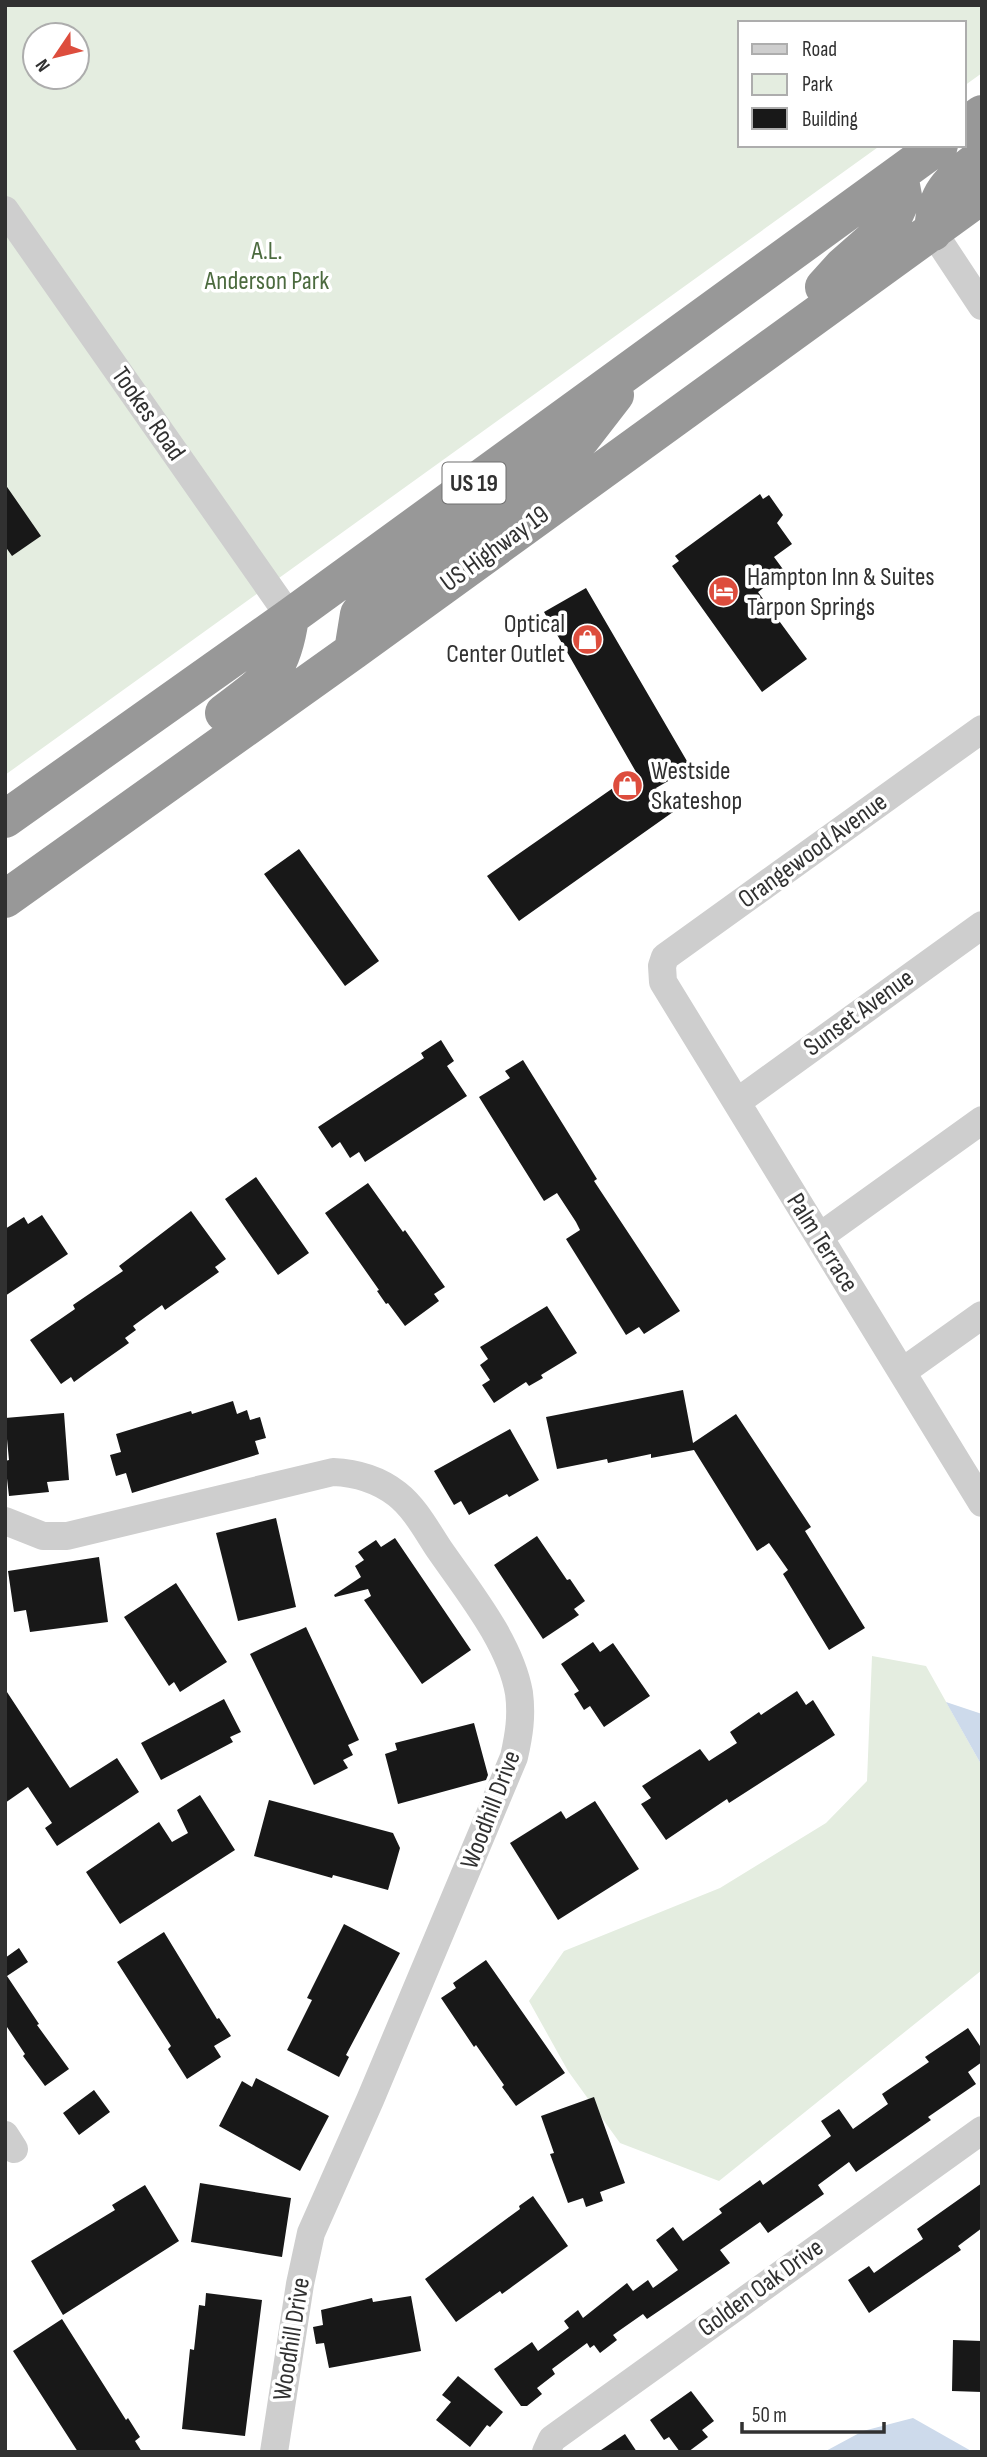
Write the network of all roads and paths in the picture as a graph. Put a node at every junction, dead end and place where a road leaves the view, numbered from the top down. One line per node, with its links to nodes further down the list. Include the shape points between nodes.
1 (982, 114): 2 (highway)
2 (966, 126)
3 (936, 147): 5 (highway, US 19)
4 (982, 157): 8 (highway, via 940,195)
5 (899, 175): 10 (highway, via 903,196 893,218 843,266); 11 (highway, US 19)
6 (982, 195): 8 (highway, US Highway 19 / US 19)
7 (5, 211): 12 (street, Tookes Road)
8 (933, 232): 9 (street); 10 (highway, US Highway 19 / US 19)
9 (982, 306)
10 (767, 352): 13 (highway, US Highway 19 / US 19)
11 (639, 362): 12 (highway, US 19); 13 (highway, via 581,439 370,600 359,614)
12 (290, 617): 15 (highway, US 19); 16 (highway, via 286,647 262,684 163,758)
13 (353, 651): 16 (highway, US Highway 19 / US 19)
14 (982, 729): 19 (street, Orangewood Avenue, via 665,957)
15 (5, 819)
16 (62, 859): 17 (highway, US Highway 19 / US 19)
17 (5, 899)
18 (982, 925): 20 (street, Sunset Avenue)
19 (663, 982): 20 (street, Palm Terrace)
20 (737, 1102): 22 (street, Palm Terrace)
21 (982, 1120): 22 (street)
22 (819, 1237): 24 (street, Palm Terrace)
23 (982, 1315): 24 (street)
24 (902, 1372): 25 (street, Palm Terrace)
25 (982, 1503)
26 (5, 1521): 28 (street, Woodhill Drive, via 43,1536 67,1536 333,1472 363,1477 383,1484 410,1506 498,1637 519,1693 521,1726 514,1757 311,2233)
27 (982, 2130): 29 (street, Golden Oak Drive, via 552,2439)
28 (274, 2452)
29 (546, 2452)

